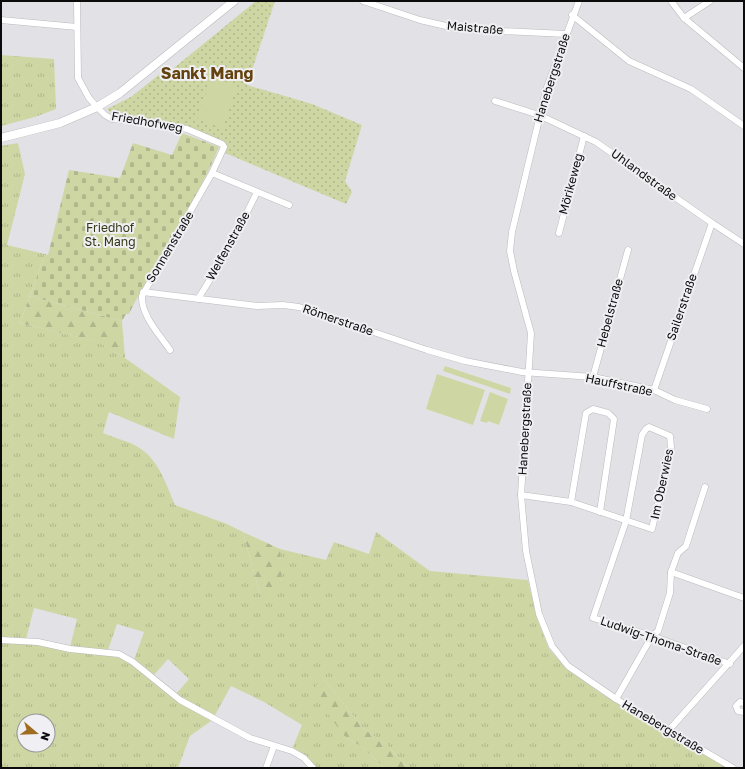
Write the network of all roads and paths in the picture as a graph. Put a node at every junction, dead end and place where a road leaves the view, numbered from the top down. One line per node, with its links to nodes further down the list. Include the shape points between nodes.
1 (77, 1): 10 (street, Friedhofweg)
2 (234, 1): 14 (main road, via 116,95)
3 (363, 1): 11 (street, Maistraße, via 420,20 458,29)
4 (579, 1): 7 (street, Hanebergstraße)
5 (710, 1): 8 (street)
6 (674, 3): 8 (street)
7 (572, 15): 11 (street, Hanebergstraße); 16 (street, via 629,61 691,89)
8 (684, 18): 12 (street)
9 (1, 20): 10 (street)
10 (77, 27): 14 (street, Friedhofweg, via 78,78 89,98)
11 (566, 34): 15 (street, Hanebergstraße)
12 (744, 68)
13 (495, 101): 15 (street, Uhlandstraße)
14 (99, 105): 18 (main road, via 58,124); 19 (street, Friedhofweg, via 105,115 112,119 187,129)
15 (539, 115): 17 (street, Uhlandstraße); 30 (street, Hanebergstraße, via 512,232 510,251 531,333)
16 (744, 126)
17 (584, 136): 23 (street, Uhlandstraße, via 611,151); 24 (street, Mörikeweg)
18 (1, 138)
19 (222, 144): 20 (street, Sonnenstraße, via 223,152)
20 (212, 174): 21 (street); 27 (street, Sonnenstraße, via 172,247)
21 (257, 192): 22 (street); 28 (street, Welfenstraße, via 230,247)
22 (289, 205)
23 (712, 223): 25 (street, Uhlandstraße); 32 (street, Sailerstraße)
24 (559, 233)
25 (744, 244)
26 (628, 250): 31 (street, Hebelstraße)
27 (143, 292): 28 (street, Römerstraße); 29 (street, Sonnenstraße, via 142,304 145,312)
28 (198, 299): 30 (street, Römerstraße, via 257,306 299,307 427,350)
29 (170, 350)
30 (528, 373): 31 (street, Hauffstraße); 35 (street, Hanebergstraße)
31 (593, 377): 32 (street, Hauffstraße)
32 (654, 390): 33 (street, Hauffstraße, via 675,400)
33 (707, 409)
34 (704, 487): 39 (street, via 686,546 678,553)
35 (521, 495): 36 (street, Im Oberwies); 46 (street, Hanebergstraße, via 534,599 552,646 568,666)
36 (572, 502): 37 (street, Im Oberwies); 37 (street, via 586,413 593,409 608,413 614,420)
37 (600, 512): 38 (street, Im Oberwies)
38 (626, 521): 38 (street, Im Oberwies, via 652,529 671,447 670,436 663,432 649,428 642,435); 41 (street, Im Oberwies)
39 (671, 572): 40 (street); 42 (street, via 670,593 658,631)
40 (744, 598)
41 (593, 618): 42 (street, Ludwig-Thoma-Straße)
42 (652, 636): 45 (street, Ludwig-Thoma-Straße); 46 (street)
43 (1, 640): 50 (street, via 38,642 70,649 119,654 133,662 180,700 250,738)
44 (744, 646): 45 (street)
45 (730, 664): 49 (street)
46 (616, 698): 49 (street, Hanebergstraße)
47 (744, 703): 48 (street, via 740,702 736,706 738,711)
48 (744, 712)
49 (669, 730): 53 (street, Hanebergstraße)
50 (274, 746): 51 (street); 52 (street, via 292,751 304,758)
51 (266, 768)
52 (313, 768)
53 (734, 768)

